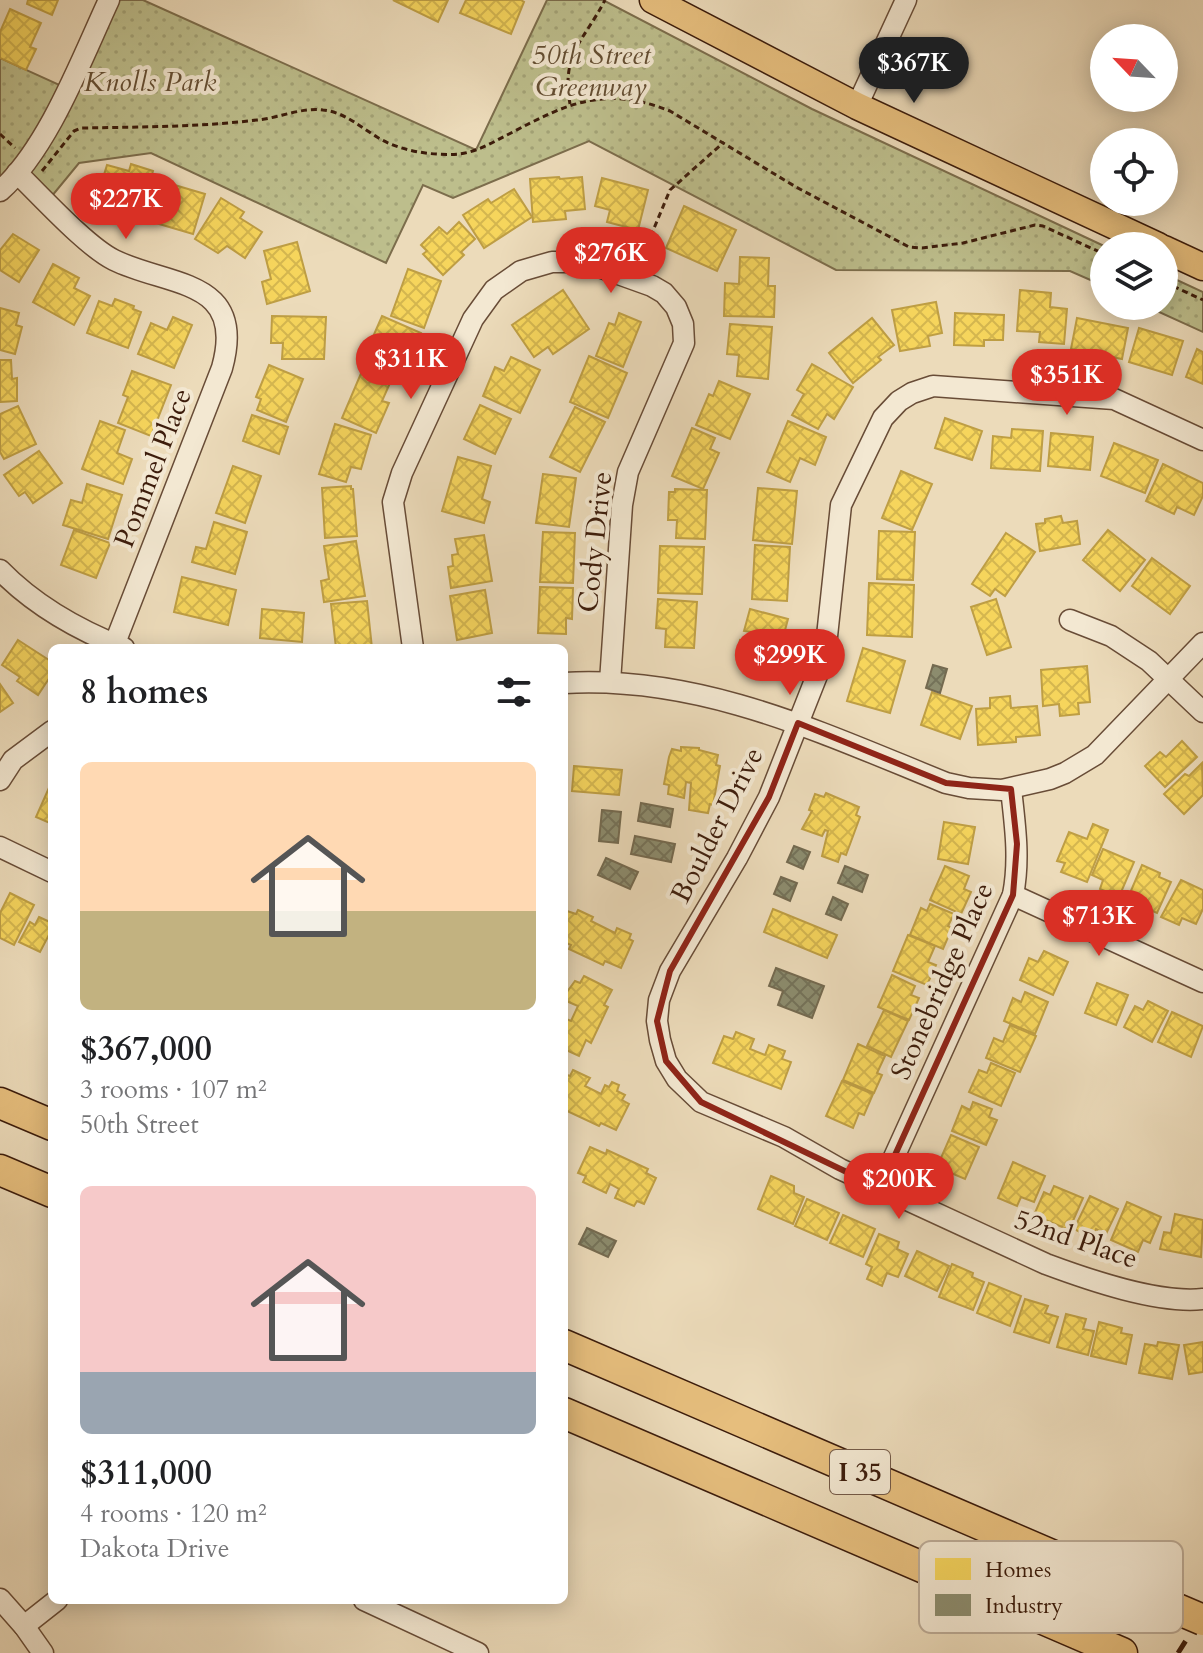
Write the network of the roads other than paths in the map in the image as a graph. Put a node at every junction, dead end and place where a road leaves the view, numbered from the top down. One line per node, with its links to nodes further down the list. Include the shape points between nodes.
1 (109, 0): 5 (street, via 68,89)
2 (653, 0): 4 (main road)
3 (906, 0): 4 (street)
4 (857, 106): 7 (main road)
5 (22, 166): 6 (street); 15 (street, Pommel Place, via 97,249 114,260 197,287 225,321 228,346 222,368)
6 (0, 191)
7 (1128, 232)
8 (1178, 255): 9 (main road)
9 (1203, 267)
10 (1203, 440): 21 (street, Boulder Drive, via 1114,399 933,386 899,401 883,418 841,505 825,655)
11 (0, 570): 14 (street, via 36,602)
12 (1070, 620): 17 (street, via 1111,636)
13 (1203, 643): 17 (street)
14 (111, 644)
15 (118, 644)
16 (412, 644): 18 (street, Cody Drive, via 393,502 402,473 473,319 494,290 521,271 552,262 585,262 664,293 683,324 684,343 628,472)
17 (1168, 679): 20 (street); 24 (street, via 1095,755 1050,779)
18 (610, 682): 19 (street); 21 (street, via 689,691)
19 (568, 683)
20 (1203, 712)
21 (798, 723): 24 (street, via 946,783); 29 (street, Boulder Drive, via 762,810 670,971 659,1000)
22 (48, 734): 23 (street, via 13,760)
23 (0, 780)
24 (1011, 789): 27 (street, Stonebridge Place, via 1017,844)
25 (0, 847): 26 (street)
26 (48, 870)
27 (1013, 895): 28 (street); 33 (street, Stonebridge Place)
28 (1203, 982)
29 (660, 1040): 33 (street, 52nd Place, via 677,1079 701,1102 784,1137)
30 (0, 1103): 31 (highway)
31 (48, 1123)
32 (0, 1170): 34 (highway)
33 (880, 1188): 35 (street, 52nd Place, via 1046,1264 1168,1299)
34 (48, 1190)
35 (1203, 1299)
36 (568, 1347): 38 (highway, I 35, bridge)
37 (568, 1415): 39 (highway, I 35)
38 (1019, 1541)
39 (919, 1566)
40 (0, 1599): 45 (street)
41 (52, 1604): 45 (street)
42 (373, 1604): 48 (street)
43 (1183, 1611): 44 (highway, I 35, bridge)
44 (1203, 1620)
45 (24, 1626): 47 (street)
46 (1076, 1633): 49 (highway, I 35)
47 (43, 1653)
48 (478, 1653)
49 (1122, 1653)

